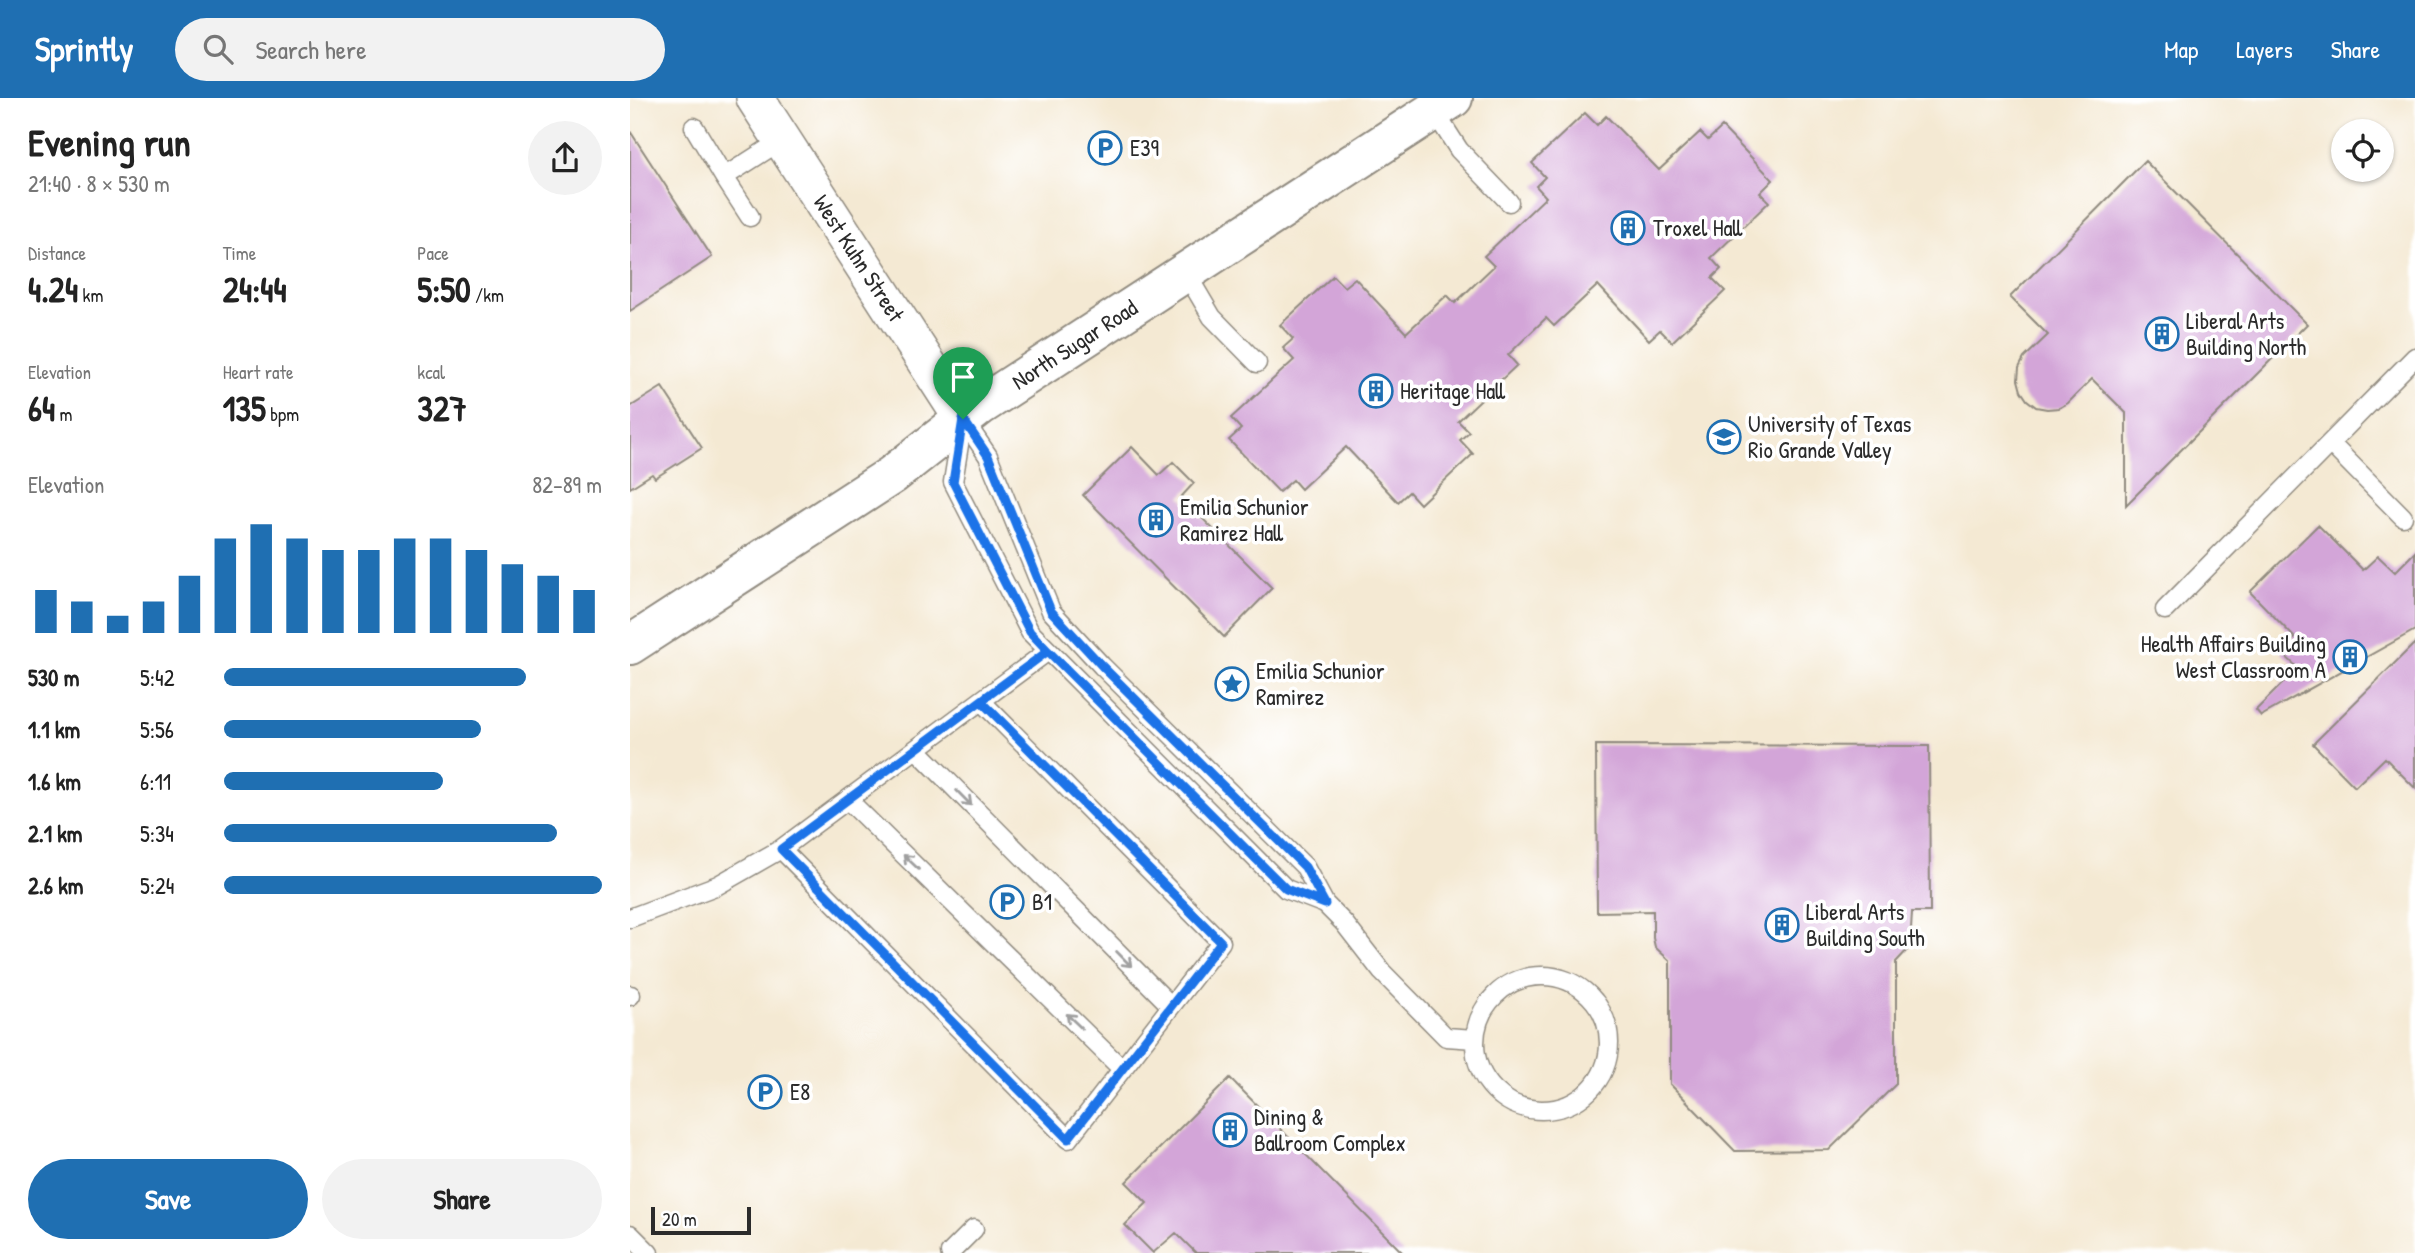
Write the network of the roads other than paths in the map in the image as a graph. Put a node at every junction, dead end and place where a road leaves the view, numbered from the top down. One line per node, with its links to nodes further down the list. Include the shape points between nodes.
1 (757, 99): 4 (street, West Kuhn Street)
2 (1444, 104): 6 (lane, via 1459,150); 8 (street, North Sugar Road)
3 (694, 127): 5 (lane)
4 (782, 139): 5 (lane); 11 (street, West Kuhn Street)
5 (724, 177): 7 (lane)
6 (1509, 202)
7 (750, 217)
8 (1186, 272): 10 (lane, via 1212,317); 11 (street, North Sugar Road)
9 (2415, 358): 12 (lane)
10 (1257, 363)
11 (963, 419): 15 (lane, via 988,456); 16 (lane, via 953,482); 17 (street, North Sugar Road, via 892,475)
12 (2330, 443): 13 (lane); 14 (lane)
13 (2403, 517)
14 (2165, 610)
15 (1051, 611): 16 (lane); 23 (lane, via 1305,867)
16 (1024, 620): 18 (lane)
17 (630, 645)
18 (1048, 651): 19 (lane); 23 (lane, via 1286,889)
19 (981, 701): 20 (lane); 25 (lane, via 1221,942)
20 (916, 749): 21 (lane); 25 (lane, one-way to 25)
21 (848, 800): 22 (lane); 27 (lane, one-way to 21)
22 (781, 849): 24 (lane, via 718,885); 27 (lane, via 1068,1139)
23 (1325, 904): 26 (lane, via 1382,972 1446,1037)
24 (630, 918)
25 (1171, 1006): 27 (lane)
26 (1475, 1040): 26 (lane, via 1478,1063 1488,1083 1514,1105 1537,1110 1558,1109 1579,1100 1603,1074 1609,1051 1609,1033 1592,998 1574,983 1552,976 1529,976 1492,997 1479,1017)
27 (1122, 1069)
28 (974, 1229): 31 (lane)
29 (630, 1234): 30 (lane)
30 (649, 1253)
31 (950, 1253)

